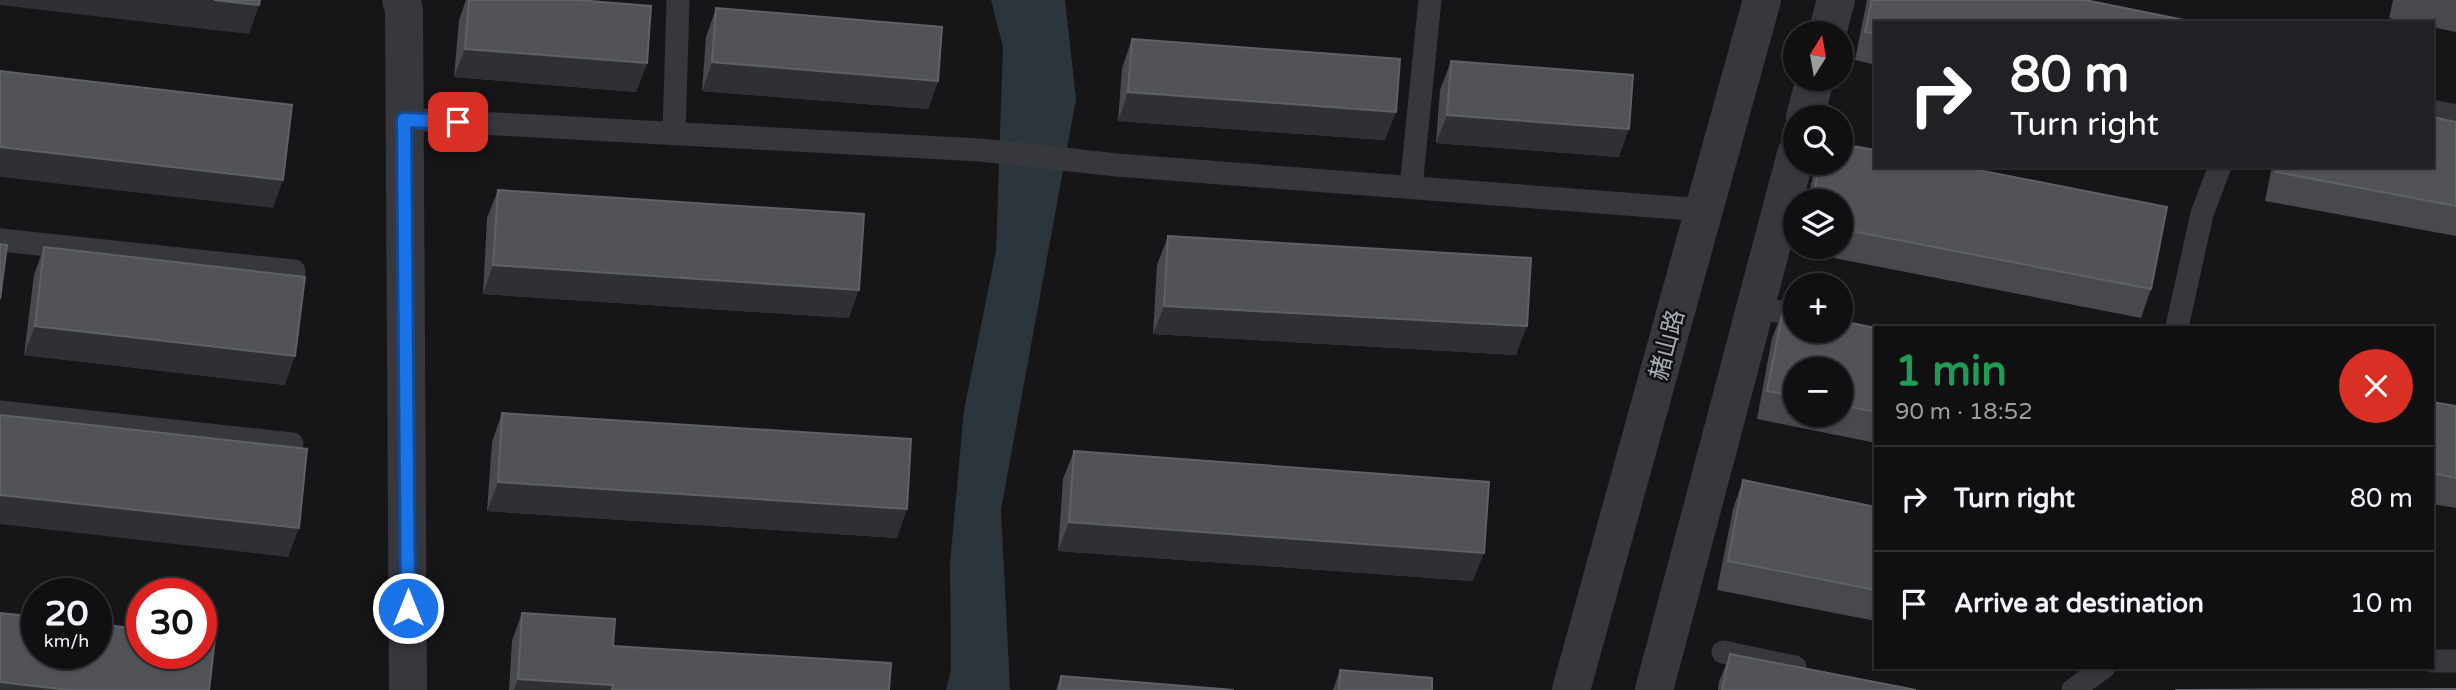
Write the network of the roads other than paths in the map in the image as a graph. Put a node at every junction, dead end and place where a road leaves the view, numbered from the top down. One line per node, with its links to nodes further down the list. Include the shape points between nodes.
1 (401, 0): 9 (street)
2 (678, 0): 10 (lane)
3 (1430, 0): 13 (lane)
4 (1762, 0): 14 (street, 赭山路)
5 (1836, 0): 6 (street)
6 (1830, 21)
7 (2434, 111): 8 (lane)
8 (2456, 116)
9 (404, 120): 10 (lane); 27 (street)
10 (674, 134): 13 (lane, via 979,150)
11 (2219, 168): 19 (lane, via 2202,214)
12 (1790, 175): 17 (street)
13 (1412, 187): 14 (lane)
14 (1704, 210): 28 (street, 赭山路)
15 (0, 240): 16 (lane)
16 (294, 271)
17 (1755, 307): 18 (lane); 29 (street)
18 (1783, 312)
19 (2177, 326)
20 (0, 412): 21 (lane)
21 (292, 444)
22 (1723, 652): 26 (lane)
23 (2434, 661): 24 (lane)
24 (2456, 661)
25 (2101, 669): 30 (lane)
26 (1817, 671)
27 (408, 690)
28 (1572, 690)
29 (1654, 690)
30 (2073, 690)

